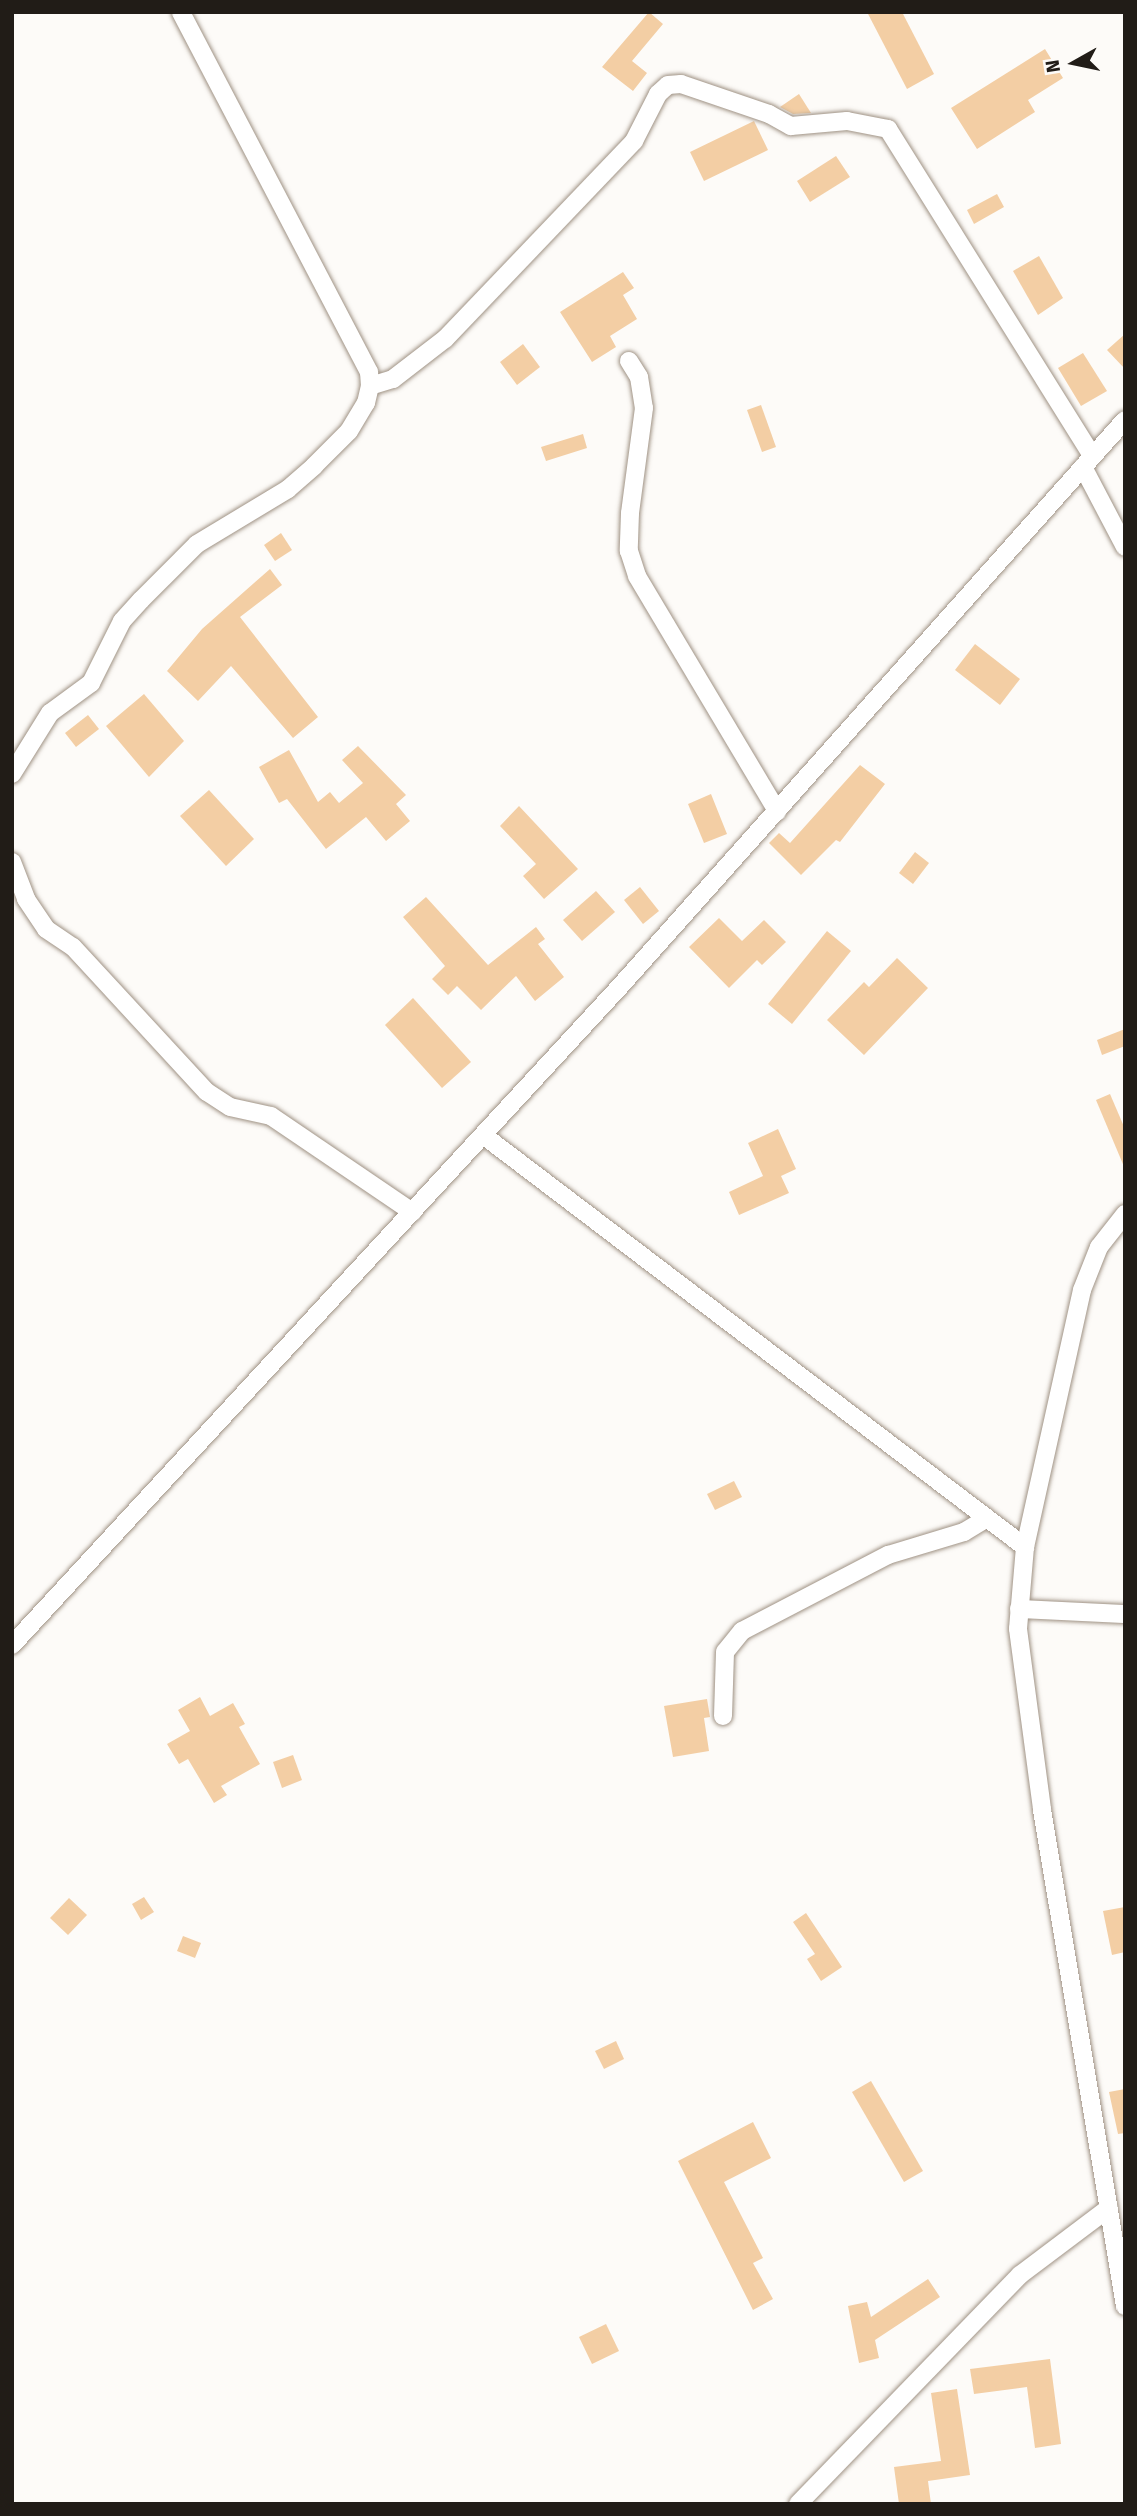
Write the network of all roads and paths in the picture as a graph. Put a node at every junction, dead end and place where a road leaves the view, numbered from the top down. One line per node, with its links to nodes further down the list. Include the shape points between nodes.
1 (181, 12): 3 (street, via 369,372)
2 (629, 361): 8 (street, via 639,377 643,408 630,513 629,551 637,576)
3 (370, 386): 5 (street, via 393,379 445,339 634,141 658,94 668,85 681,84 791,126 847,121 888,129); 7 (street, via 349,431 314,466 288,489 197,544 141,600 122,621 91,683 50,713)
4 (1125, 420): 5 (street)
5 (1088, 462): 6 (street); 8 (street)
6 (1125, 547)
7 (12, 774)
8 (776, 811): 10 (street)
9 (12, 862): 11 (street, via 26,899 46,929 73,947 206,1092 230,1107 271,1116)
10 (483, 1135): 11 (street); 13 (street)
11 (412, 1212): 17 (street)
12 (1125, 1214): 14 (street, via 1099,1247 1087,1273)
13 (984, 1520): 14 (street); 18 (street, via 964,1532 888,1555 742,1631 725,1652)
14 (1025, 1547): 15 (street)
15 (1019, 1609): 16 (street); 19 (street, via 1033,1753)
16 (1125, 1615)
17 (12, 1645)
18 (723, 1716)
19 (1109, 2208): 20 (street); 21 (street, via 1020,2275)
20 (1125, 2306)
21 (798, 2504)

